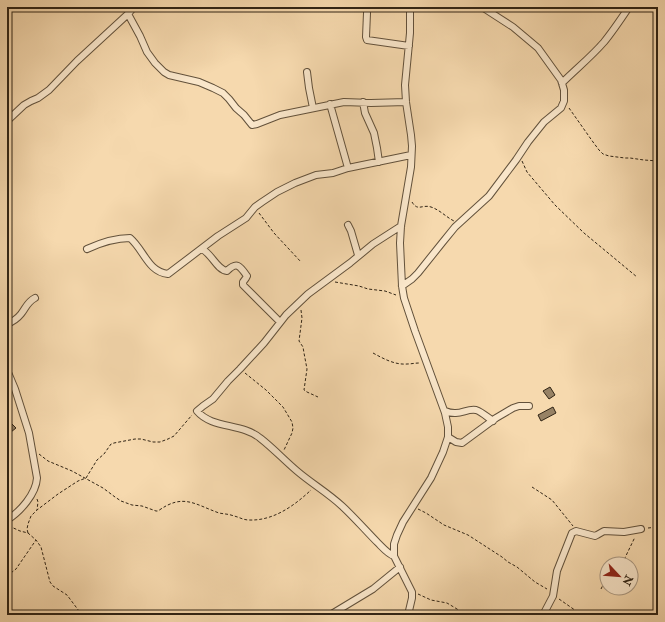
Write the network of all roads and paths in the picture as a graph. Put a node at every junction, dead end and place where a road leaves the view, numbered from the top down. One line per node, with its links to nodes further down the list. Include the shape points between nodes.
1 (134, 7): 5 (street)
2 (410, 7): 7 (street)
3 (482, 7): 9 (street, via 508,23 531,42)
4 (629, 7): 9 (street, via 604,42)
5 (128, 14): 14 (street, via 147,52 164,72 199,82 223,93 252,125 280,115); 15 (street, via 49,90 24,105)
6 (367, 14): 7 (street, via 367,40)
7 (409, 46): 12 (street)
8 (307, 72): 14 (street)
9 (562, 83): 10 (street)
10 (564, 101): 17 (street, via 561,108 544,122); 18 (path, via 603,154)
11 (363, 102): 12 (street); 13 (street); 19 (street, via 374,133)
12 (406, 102): 16 (street)
13 (330, 104): 14 (street); 20 (street)
14 (313, 108)
15 (7, 121)
16 (411, 155): 19 (street); 21 (street)
17 (519, 155): 23 (street, via 489,196); 30 (path, via 527,172 555,205)
18 (658, 161)
19 (379, 162): 20 (street)
20 (348, 168): 22 (street, via 304,179 277,192)
21 (406, 193): 23 (path, via 419,208 426,206 436,209); 25 (street)
22 (255, 208): 27 (street, via 246,218); 29 (path)
23 (460, 223): 32 (street, via 418,273)
24 (348, 224): 28 (street)
25 (401, 226): 28 (street); 32 (street)
26 (87, 249): 27 (street, via 96,244 130,238 152,268 170,274)
27 (202, 249): 36 (street, via 209,253 222,270 228,271 234,265 240,268 247,276 243,285)
28 (358, 255): 31 (street)
29 (301, 262)
30 (637, 277)
31 (325, 281): 34 (path, via 352,284); 35 (street)
32 (402, 286): 34 (street)
33 (34, 298): 37 (street, via 16,319)
34 (404, 298): 39 (street)
35 (300, 301): 36 (street); 42 (path, via 302,318 299,342 303,347 307,369 304,390)
36 (280, 322): 40 (street)
37 (7, 324)
38 (373, 353): 39 (path, via 395,363)
39 (426, 362): 45 (street)
40 (240, 369): 44 (street, via 213,399); 49 (path, via 283,407 293,424 292,433)
41 (7, 370): 48 (street, via 17,395)
42 (318, 397)
43 (529, 406): 46 (street, via 513,408)
44 (197, 411): 49 (street, via 207,419 255,435); 50 (path, via 168,440 153,442 135,439 110,444)
45 (445, 411): 46 (street, via 456,414 474,410); 47 (street)
46 (493, 421): 47 (street, via 462,442 456,442)
47 (448, 437): 54 (street, via 439,463)
48 (32, 450): 50 (path, via 53,464); 53 (street, via 37,478)
49 (281, 456): 51 (street)
50 (86, 478): 51 (path, via 132,505 158,511 177,501 183,501 250,520 271,516 286,509); 55 (path, via 65,489)
51 (316, 485): 63 (street)
52 (532, 487): 60 (path, via 552,500)
53 (34, 490): 55 (path, via 38,502); 56 (street, via 21,508)
54 (413, 506): 63 (street, via 397,535); 68 (path, via 502,556)
55 (37, 510): 61 (path, via 31,516)
56 (7, 520)
57 (7, 525): 61 (path)
58 (658, 527): 59 (path)
59 (640, 529): 60 (street, via 624,532 604,531 595,536); 64 (path)
60 (576, 531): 68 (street, via 572,533 557,571)
61 (28, 533): 62 (path)
62 (36, 540): 66 (path, via 16,569); 69 (path, via 42,547 50,582 67,595)
63 (394, 556): 65 (street)
64 (626, 556)
65 (400, 567): 67 (street); 70 (street, via 373,589)
66 (7, 576)
67 (412, 592): 71 (street); 72 (path, via 447,603)
68 (553, 594): 73 (street); 74 (path)
69 (82, 615)
70 (330, 615)
71 (408, 615)
72 (467, 615)
73 (543, 615)
74 (582, 615)

